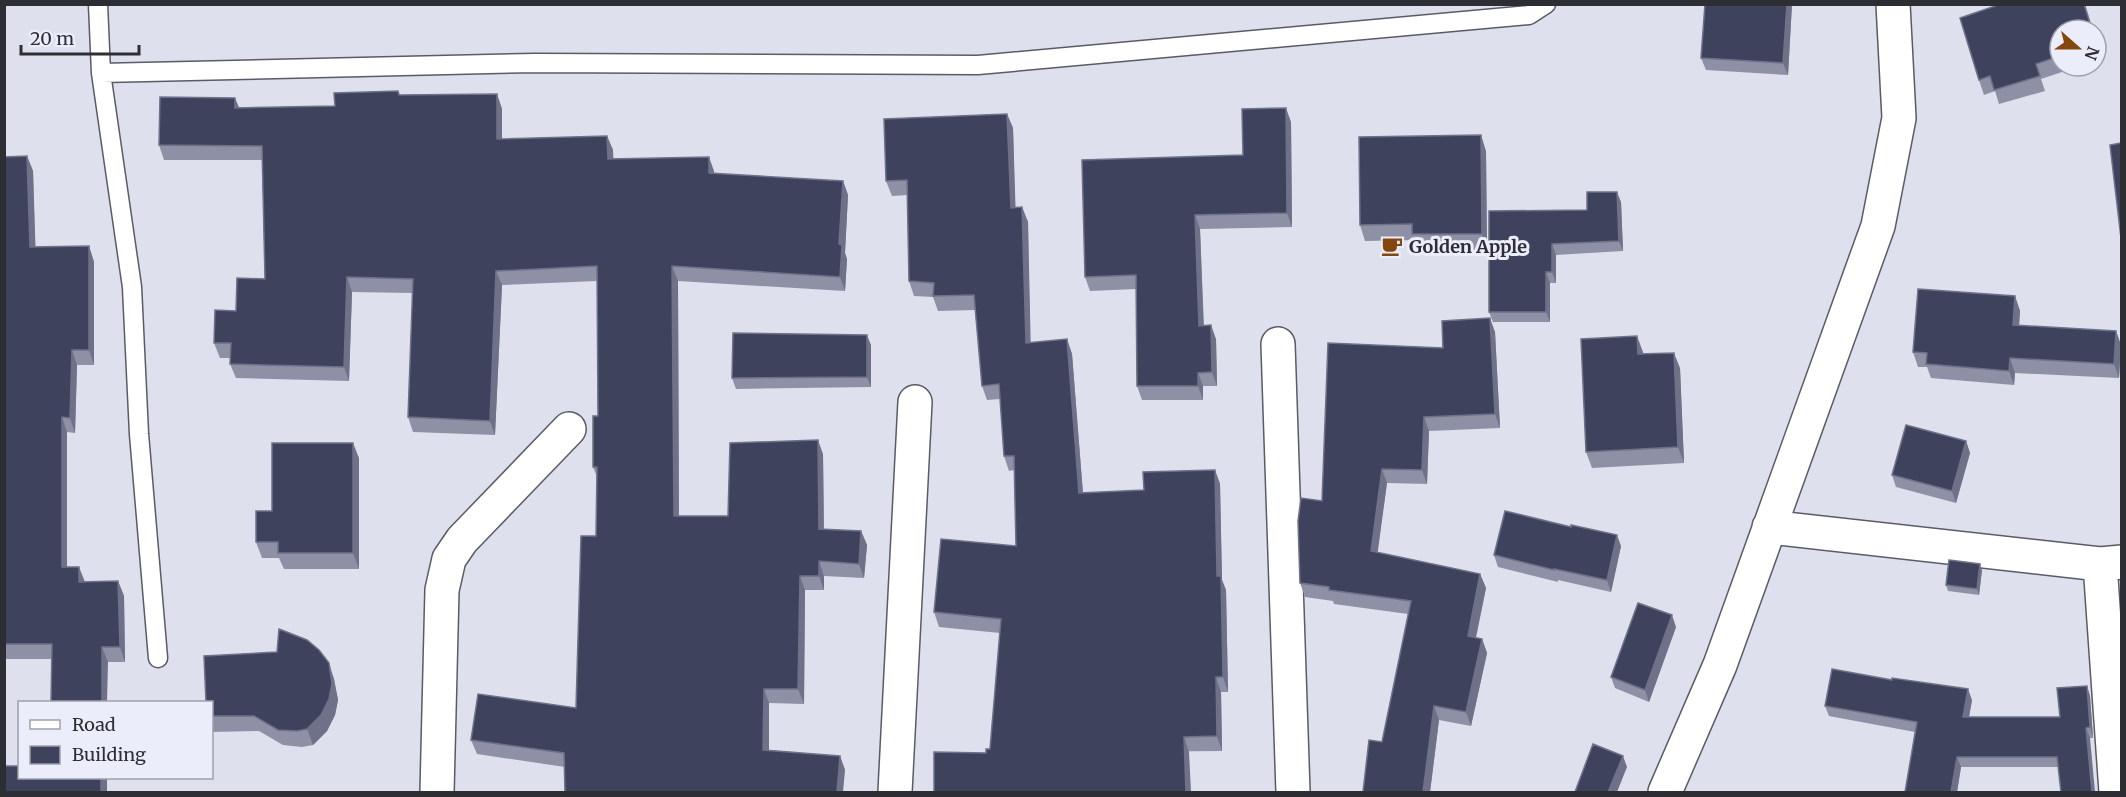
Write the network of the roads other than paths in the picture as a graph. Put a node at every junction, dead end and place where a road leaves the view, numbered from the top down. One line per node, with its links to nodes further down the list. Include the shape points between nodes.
1 (98, 4): 4 (lane)
2 (1546, 4): 4 (lane, via 1529,15 978,65 535,63)
3 (1893, 4): 8 (street, via 1899,118 1878,226)
4 (101, 73): 10 (lane, via 132,287 139,434)
5 (1278, 344): 14 (street)
6 (915, 402): 13 (street)
7 (569, 429): 12 (street, via 462,540 449,559 442,591)
8 (1769, 527): 9 (street); 11 (street)
9 (2111, 563): 15 (street)
10 (158, 658)
11 (1670, 791)
12 (437, 792)
13 (896, 792)
14 (1293, 792)
15 (2116, 792)

